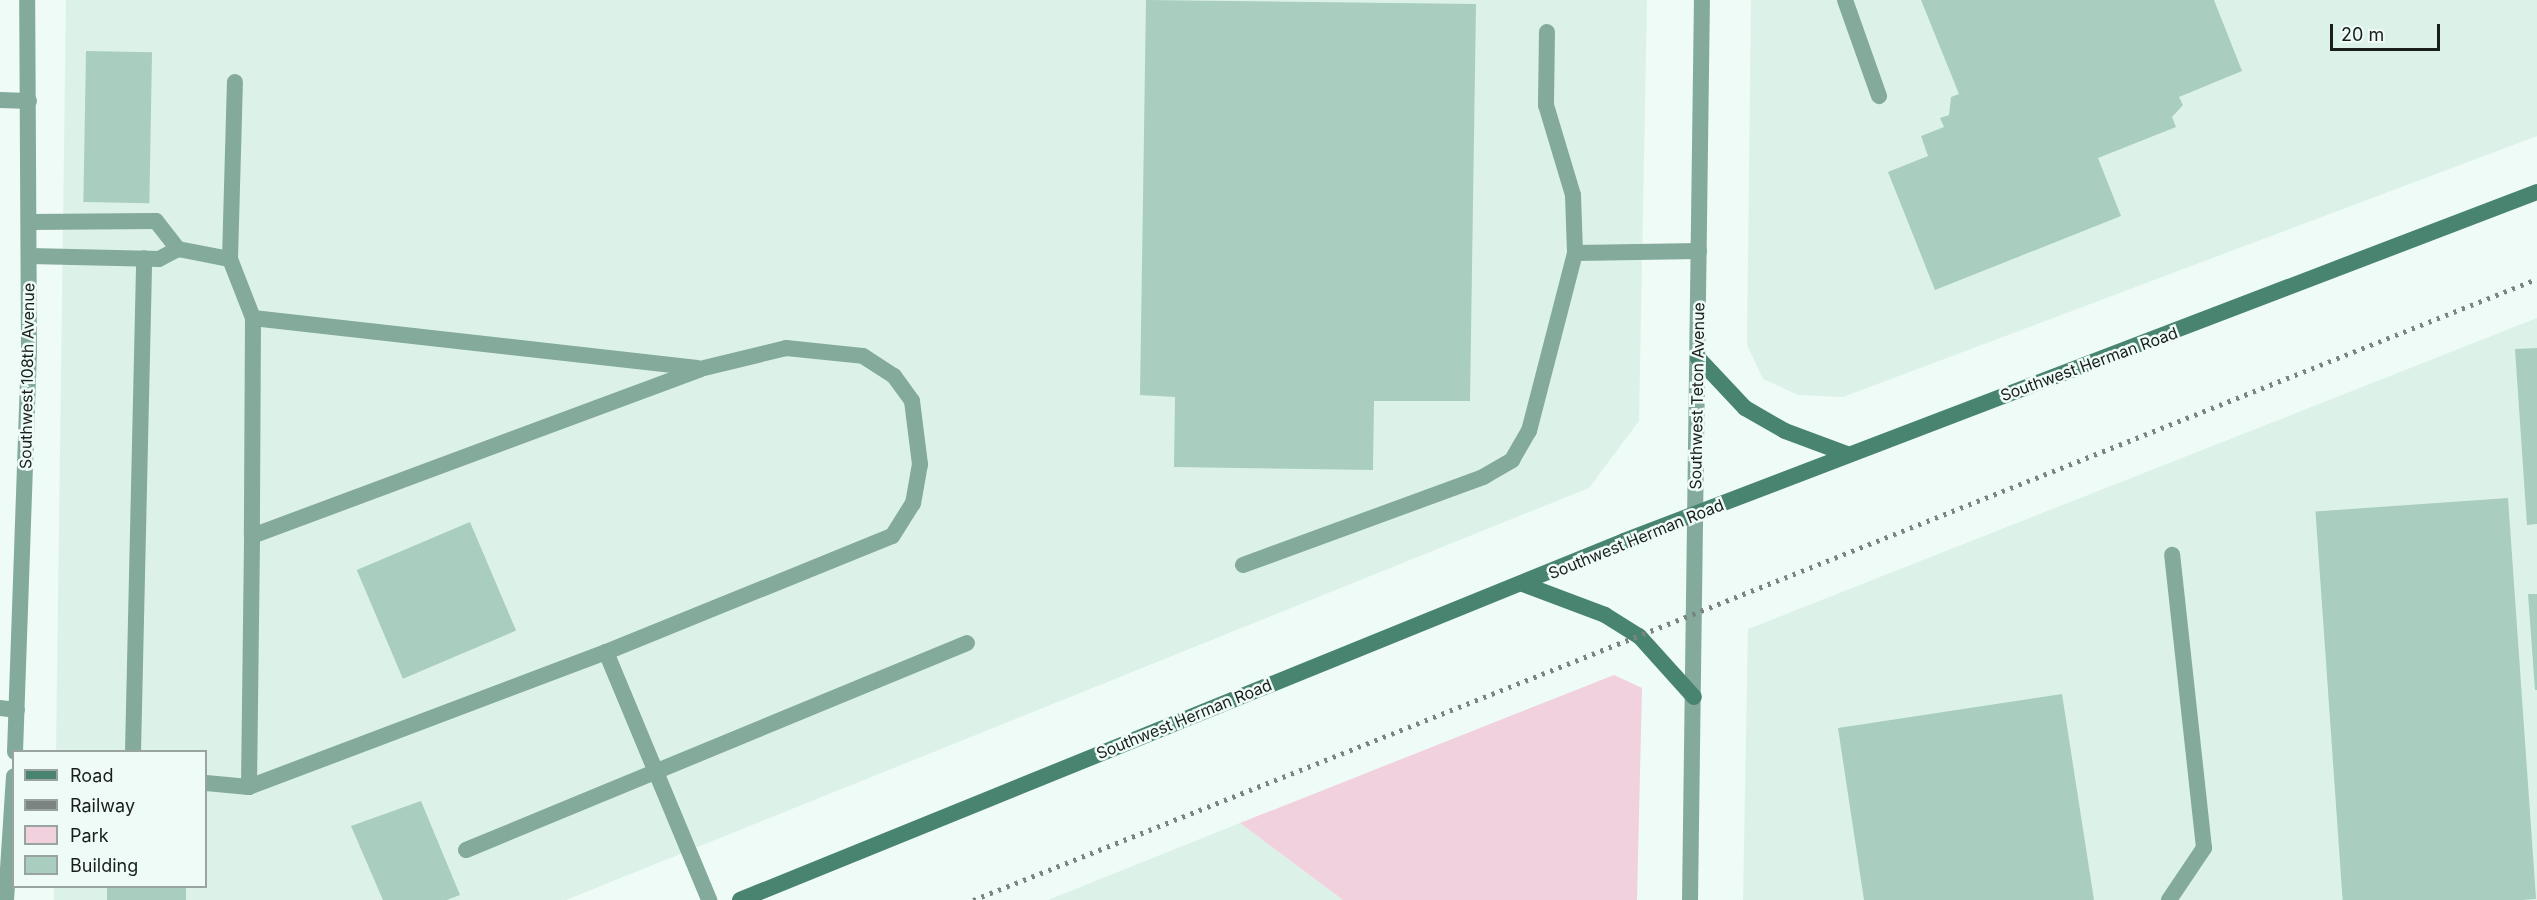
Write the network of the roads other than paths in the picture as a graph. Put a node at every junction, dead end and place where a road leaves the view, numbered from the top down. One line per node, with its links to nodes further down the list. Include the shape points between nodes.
1 (27, 0): 8 (street, Southwest 108th Avenue)
2 (1702, 0): 12 (street, Southwest Teton Avenue)
3 (1845, 0): 6 (street)
4 (1547, 32): 13 (street, via 1546,105 1573,195)
5 (235, 82): 16 (street)
6 (1879, 96)
7 (0, 100): 8 (street)
8 (29, 101): 10 (street, Southwest 108th Avenue)
9 (2537, 192): 20 (main road, Southwest Herman Road)
10 (30, 222): 11 (street, via 156,221); 14 (street, Southwest 108th Avenue)
11 (178, 249): 15 (street, via 159,259); 16 (street)
12 (1699, 251): 13 (street); 18 (street, Southwest Teton Avenue)
13 (1575, 253): 24 (street, via 1529,431 1512,460 1484,477)
14 (30, 256): 15 (street); 30 (street, Southwest 108th Avenue)
15 (144, 258): 32 (street)
16 (230, 259): 17 (street)
17 (253, 318): 19 (street); 22 (street)
18 (1698, 358): 20 (main road, via 1745,408 1785,431); 21 (street, Southwest Teton Avenue)
19 (700, 369): 22 (street); 27 (street, via 786,348 863,356 894,376 912,401 920,464 913,503 892,536)
20 (1847, 454): 21 (main road, Southwest Herman Road)
21 (1696, 514): 25 (main road, Southwest Herman Road); 28 (street, Southwest Teton Avenue)
22 (252, 536): 35 (street)
23 (2172, 555): 43 (street, via 2204,848)
24 (1243, 565)
25 (1523, 584): 28 (main road, via 1605,615 1640,636); 41 (main road, Southwest Herman Road)
26 (967, 643): 33 (street)
27 (606, 652): 33 (street); 35 (street)
28 (1694, 697): 42 (street, Southwest Teton Avenue)
29 (0, 708): 30 (street)
30 (17, 710): 31 (street, Southwest 108th Avenue)
31 (15, 750)
32 (133, 750)
33 (656, 772): 37 (street); 40 (street)
34 (207, 783): 35 (street)
35 (249, 787)
36 (12, 792): 38 (street)
37 (466, 850)
38 (4, 854): 39 (street)
39 (6, 900)
40 (709, 900)
41 (740, 900)
42 (1690, 900)
43 (2169, 900)

